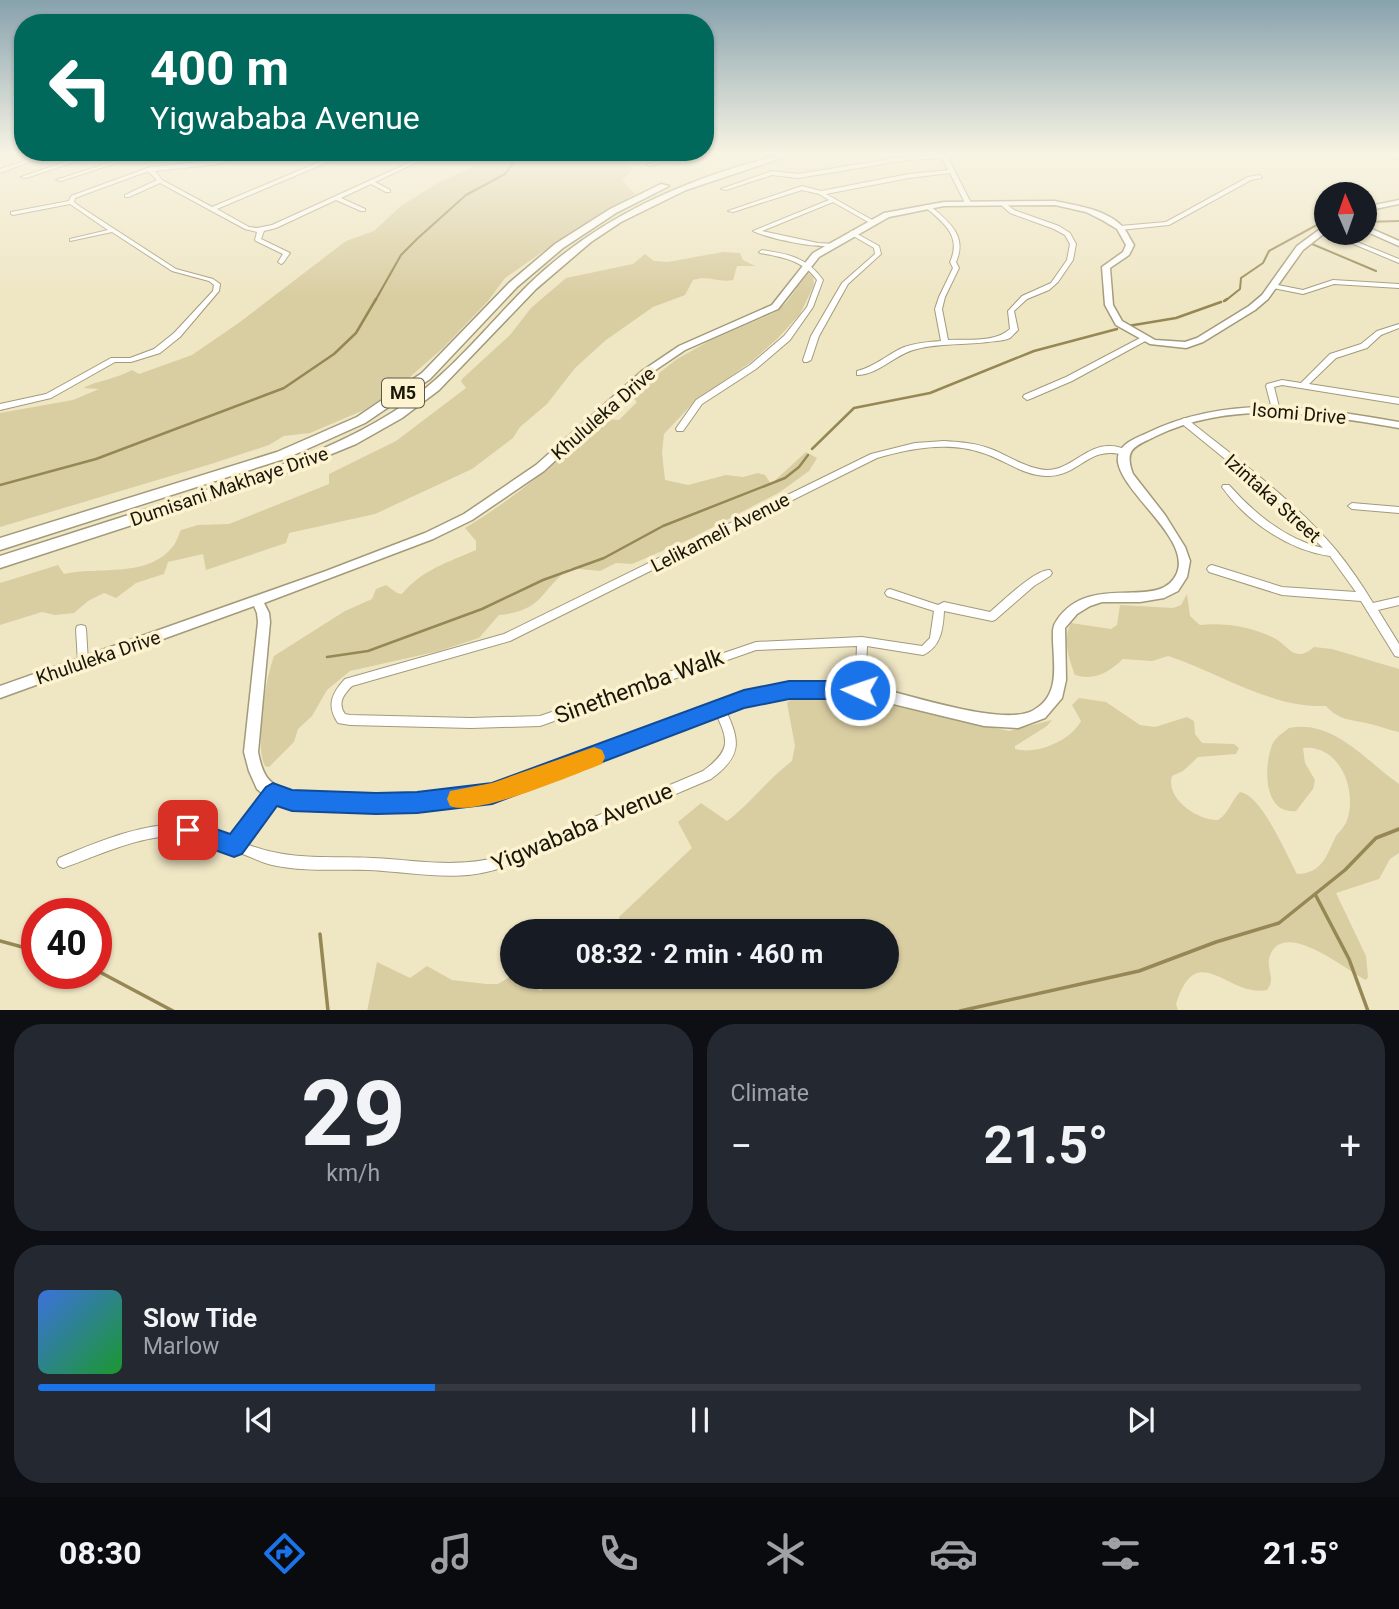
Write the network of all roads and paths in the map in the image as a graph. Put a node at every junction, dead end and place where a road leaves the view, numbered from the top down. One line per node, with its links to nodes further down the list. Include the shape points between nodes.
1 (71, 202): 22 (street); 25 (street)
2 (199, 202): 19 (street)
3 (228, 202): 19 (street)
4 (327, 202): 26 (street)
5 (345, 202): 20 (street)
6 (633, 202): 57 (main road, Dumisani Makhaye Drive / M5, via 580,231 525,274 426,376 345,429 272,459)
7 (653, 202): 59 (main road, Dumisani Makhaye Drive / M5, via 610,225 544,275 443,382 362,436 283,471)
8 (756, 202): 21 (street)
9 (830, 202): 32 (street, via 756,230)
10 (835, 202): 23 (street)
11 (1036, 202): 16 (street, Khululeka Drive)
12 (1042, 202): 24 (street, Khululeka Drive, via 1096,213)
13 (1206, 202): 24 (street, via 1167,224)
14 (1399, 202): 18 (street)
15 (968, 203): 16 (street, Khululeka Drive); 17 (street, Khululeka Drive)
16 (1002, 203): 42 (street, via 1012,214 1059,226 1072,243 1072,251 1054,283 1026,297 1011,311 1014,330 1010,335)
17 (927, 206): 23 (street, Khululeka Drive); 42 (street, via 953,229 957,243 956,268 936,310)
18 (1377, 207)
19 (212, 209): 26 (street, via 250,230)
20 (363, 210)
21 (731, 211)
22 (13, 213)
23 (872, 222): 27 (street, Khululeka Drive)
24 (1120, 228): 41 (street, via 1130,245 1106,267 1109,306 1119,323)
25 (113, 230): 30 (street); 48 (street, via 174,270 211,279 218,286 166,345 143,357 114,360 48,396)
26 (261, 230): 36 (street, via 258,240 287,253)
27 (852, 233): 32 (street, Khululeka Drive); 43 (street, via 877,247 878,254 845,283)
28 (1377, 234): 31 (street)
29 (1314, 239): 38 (street, via 1300,248)
30 (72, 240)
31 (1399, 244)
32 (832, 245): 37 (street, Khululeka Drive)
33 (1361, 245): 35 (street)
34 (761, 252): 37 (street)
35 (1399, 261)
36 (281, 262)
37 (807, 265): 52 (street, via 820,280 817,295 801,321 771,353 692,408); 64 (street, Khululeka Drive, via 775,307 708,335 662,361 540,468 483,509 421,540)
38 (1273, 286): 39 (street, via 1303,292 1333,282); 41 (street, via 1252,308 1191,344 1170,346)
39 (1399, 286)
40 (1399, 326): 45 (street, via 1379,333 1364,346 1333,356)
41 (1145, 339): 46 (street)
42 (945, 343): 44 (street, via 899,352)
43 (807, 360)
44 (860, 373)
45 (1303, 385): 47 (street); 49 (street, via 1282,382 1270,386)
46 (1027, 397)
47 (1398, 398)
48 (0, 407)
49 (1275, 407): 50 (street, Isomi Drive, via 1226,410); 51 (street, Isomi Drive)
50 (1184, 421): 53 (street, Isomi Drive, via 1141,439); 58 (street, Izintaka Street, via 1297,516)
51 (1399, 425)
52 (680, 429)
53 (1124, 453): 72 (street, via 1128,475 1179,544 1185,564 1180,580 1164,593 1099,597 1066,617 1059,627 1058,694 1049,706 1030,718 999,722); 75 (street, Lelikameli Avenue, via 1098,449 1061,472 1050,473 960,446 914,446 874,456 506,638 349,682 338,696)
54 (1226, 487): 58 (street, via 1240,503 1292,541 1315,552)
55 (1352, 506): 56 (street)
56 (1399, 510)
57 (0, 544)
58 (1333, 554): 63 (street, Izintaka Street)
59 (0, 562)
60 (1212, 569): 63 (street, via 1282,591)
61 (1046, 573): 67 (street, via 995,616 944,606)
62 (890, 593): 67 (street)
63 (1364, 597): 66 (street, Izintaka Street)
64 (257, 601): 71 (street, Khululeka Drive); 76 (street, via 264,622 251,752 258,780)
65 (1399, 601): 66 (street)
66 (1370, 608): 70 (street, Izintaka Street)
67 (939, 609): 69 (street, Sinethemba Walk, via 931,648 923,651)
68 (81, 629): 71 (street)
69 (862, 641): 72 (street); 75 (street, Sinethemba Walk, via 747,648 540,721 350,720 342,719)
70 (1399, 653)
71 (83, 662): 73 (street, Khululeka Drive)
72 (860, 690): 74 (street, via 789,690)
73 (0, 692)
74 (719, 709): 76 (street, via 492,793 417,803 292,800); 77 (street, Yigwababa Avenue, via 732,732 728,757 720,767 492,866 455,871 316,865 272,859)
75 (336, 710)
76 (273, 794): 77 (street)
77 (234, 846): 78 (street, Yigwababa Avenue, via 188,830 168,831 117,842)
78 (63, 862)

